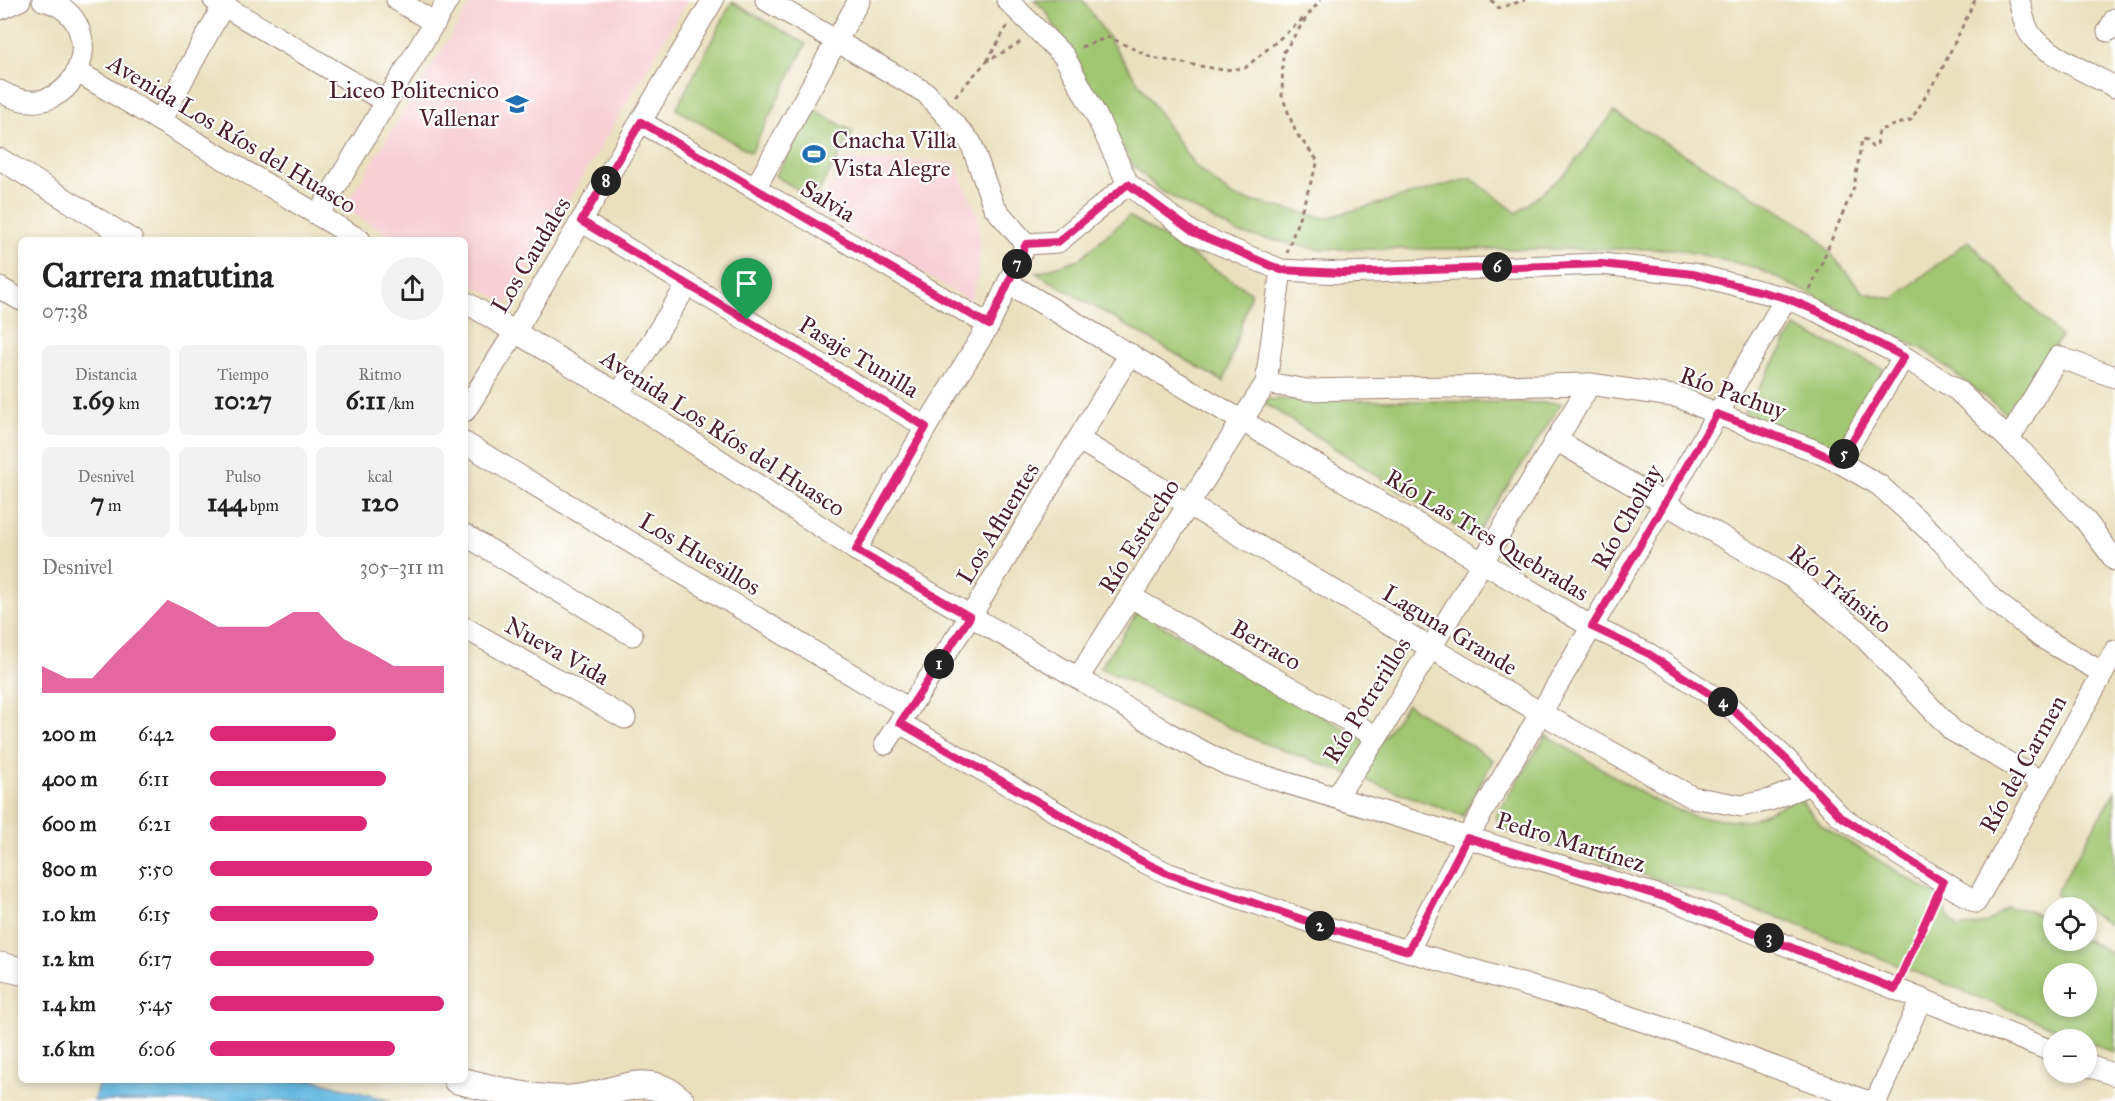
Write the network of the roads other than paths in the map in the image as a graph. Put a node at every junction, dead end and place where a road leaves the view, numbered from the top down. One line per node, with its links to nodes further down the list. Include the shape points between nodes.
1 (20, 0): 11 (street)
2 (397, 0): 12 (street)
3 (448, 0): 12 (street)
4 (713, 0): 19 (street, Los Caudales)
5 (766, 0): 13 (street)
6 (859, 0): 13 (street)
7 (2019, 0): 15 (street, via 2025,24 2035,39)
8 (56, 2): 14 (street, Avenida Los Ríos del Huasco, via 79,30 82,58)
9 (219, 3): 17 (street); 18 (street)
10 (1012, 4): 21 (street, via 1064,56)
11 (0, 9)
12 (435, 23): 17 (street)
13 (836, 40): 22 (street); 27 (street, via 926,93 942,110 971,143 994,207)
14 (78, 72): 16 (street, Avenida Los Ríos del Huasco, via 66,88 49,99); 18 (street, Avenida Los Ríos del Huasco)
15 (2115, 87)
16 (3, 99)
17 (386, 102): 23 (street)
18 (160, 121): 23 (street, Avenida Los Ríos del Huasco)
19 (641, 122): 22 (street, Salvia); 24 (street, Los Caudales)
20 (0, 159): 25 (street)
21 (1128, 184): 27 (street, via 1058,242); 28 (street, via 1193,232)
22 (756, 188): 35 (street, Salvia)
23 (318, 215): 26 (street, Avenida Los Ríos del Huasco)
24 (581, 221): 30 (street, Pasaje Tunilla); 36 (street, Los Caudales)
25 (127, 237)
26 (355, 237)
27 (1026, 244): 29 (street)
28 (1281, 270): 33 (street, via 1342,273 1602,264 1693,274); 40 (street)
29 (1008, 283): 35 (street); 37 (street, Río Las Tres Quebradas)
30 (687, 285): 42 (street); 46 (street, Pasaje Tunilla)
31 (0, 288): 32 (street)
32 (18, 298)
33 (1795, 301): 38 (street); 44 (street, Río Chollay)
34 (468, 305): 36 (street, Avenida Los Ríos del Huasco)
35 (989, 325): 46 (street)
36 (515, 332): 42 (street, Avenida Los Ríos del Huasco); 43 (street, Los Caudales)
37 (1130, 354): 45 (street, Río Las Tres Quebradas); 47 (street, Los Afluentes)
38 (1904, 357): 49 (street, via 1957,390); 51 (street)
39 (2115, 377): 49 (street, via 2058,357)
40 (1266, 383): 41 (street, Río Pachuy, via 1308,390); 45 (street)
41 (1590, 384): 44 (street, Río Pachuy, via 1679,397); 48 (street, Río Potrerillos)
42 (618, 394): 55 (street, Avenida Los Ríos del Huasco)
43 (468, 406)
44 (1717, 414): 51 (street, Río Pachuy); 52 (street, Río Chollay)
45 (1241, 420): 53 (street, Río Estrecho); 57 (street, Río Las Tres Quebradas)
46 (926, 427): 55 (street)
47 (1079, 440): 53 (street, Laguna Grande); 59 (street, Los Afluentes)
48 (1556, 440): 52 (street, Río Tránsito); 57 (street, Río Potrerillos)
49 (2009, 440): 56 (street, via 2085,520)
50 (468, 445): 68 (street, Los Huesillos)
51 (1839, 462): 65 (street, Río Pachuy, via 1879,485 1943,543 1992,599 2041,637)
52 (1665, 503): 60 (street, Río Chollay); 72 (street, Río Tránsito, via 1793,578 1857,630 1953,731)
53 (1190, 505): 58 (street, Río Estrecho); 63 (street, Laguna Grande)
54 (468, 538): 62 (street)
55 (856, 550): 59 (street, Avenida Los Ríos del Huasco)
56 (2115, 560)
57 (1482, 562): 60 (street, Río Las Tres Quebradas); 63 (street, Río Potrerillos)
58 (1131, 597): 66 (street, Río Estrecho); 70 (street, Berraco)
59 (970, 617): 66 (street, Avenida Los Ríos del Huasco); 68 (street, Los Afluentes)
60 (1592, 627): 67 (street, Río Chollay); 73 (street, Río Las Tres Quebradas, via 1649,654 1731,708)
61 (468, 630): 69 (street, Nueva Vida)
62 (632, 635)
63 (1431, 648): 67 (street, Laguna Grande); 70 (street, Río Potrerillos)
64 (2115, 651): 65 (street, Río del Carmen)
65 (2103, 673): 72 (street, Río del Carmen)
66 (1078, 678): 74 (street, Pedro Martínez, via 1228,765)
67 (1541, 713): 73 (street, Laguna Grande, via 1692,797 1742,806); 75 (street, Río Chollay)
68 (905, 716): 71 (street, Los Afluentes); 77 (street, Los Huesillos, via 1169,874)
69 (625, 718)
70 (1377, 737): 74 (street, Río Potrerillos)
71 (885, 744)
72 (2042, 782): 76 (street, Río del Carmen)
73 (1810, 784): 76 (street, Río Las Tres Quebradas, via 1840,816)
74 (1336, 796): 75 (street, Pedro Martínez)
75 (1467, 838): 77 (street, Río Chollay); 80 (street, Pedro Martínez, via 1670,899)
76 (1976, 902)
77 (1408, 951): 86 (street, Los Huesillos, via 1598,1006)
78 (0, 966): 79 (main road)
79 (18, 970)
80 (1921, 999): 81 (street, Pedro Martínez); 86 (street, via 1877,1099)
81 (2043, 1048)
82 (2097, 1069): 83 (street)
83 (2115, 1075)
84 (468, 1083): 85 (main road, via 523,1096 572,1099 644,1084 658,1086)
85 (681, 1101)
86 (1866, 1101)

